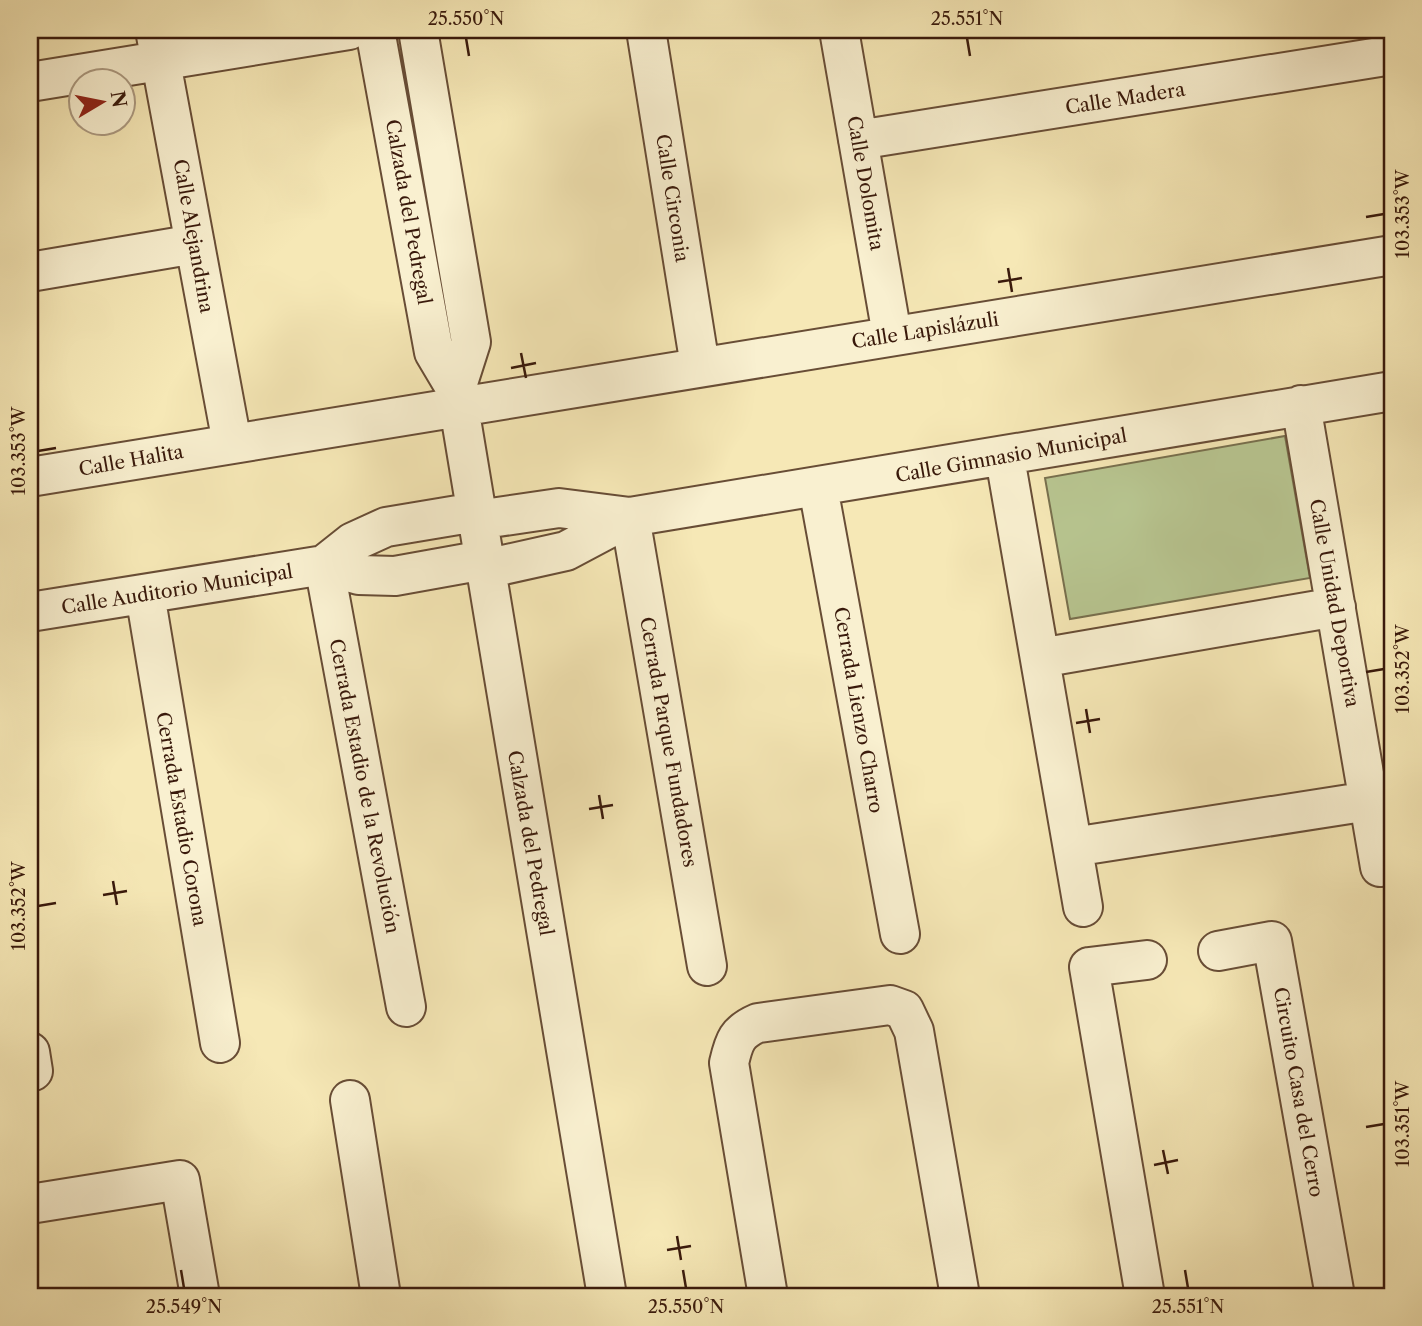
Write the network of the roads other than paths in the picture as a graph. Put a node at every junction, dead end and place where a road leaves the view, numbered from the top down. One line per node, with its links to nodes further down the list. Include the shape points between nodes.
1 (349, 30): 6 (street)
2 (375, 30): 16 (street, Calzada del Pedregal, via 434,352)
3 (418, 30): 16 (street, Calzada del Pedregal, via 471,342)
4 (646, 30): 14 (street, Calle Circonia)
5 (839, 30): 9 (street, Calle Dolomita)
6 (158, 45): 8 (street); 10 (street, Calle Alejandrina)
7 (1392, 55): 9 (street, Calle Madera)
8 (30, 82)
9 (859, 140): 13 (street, Calle Dolomita)
10 (195, 244): 12 (street); 18 (street, Calle Alejandrina)
11 (1392, 255): 13 (street, Calle Lapislázuli)
12 (30, 272)
13 (892, 335): 14 (street, Calle Lapislázuli)
14 (700, 366): 16 (street, Calle Lapislázuli)
15 (1392, 391): 17 (street, Calle Gimnasio Municipal)
16 (457, 399): 18 (street, Calle Halita); 22 (street, Calzada del Pedregal)
17 (1301, 405): 19 (street, Calle Gimnasio Municipal); 27 (street, Calle Unidad Deportiva)
18 (232, 443): 20 (street, Calle Halita)
19 (1005, 458): 21 (street, Calle Gimnasio Municipal); 29 (street)
20 (30, 477)
21 (818, 487): 23 (street, Calle Gimnasio Municipal); 34 (street, Cerrada Lienzo Charro)
22 (476, 516): 23 (street, Calle Gimnasio Municipal, via 559,508); 24 (street, Calzada del Pedregal); 25 (street, Calle Auditorio Municipal, via 386,527 353,542)
23 (630, 517): 24 (street, Calle Gimnasio Municipal, via 566,551); 37 (street, Cerrada Parque Fundadores)
24 (484, 564): 25 (street, Calle Auditorio Municipal, via 395,576 359,575); 44 (street, Calzada del Pedregal)
25 (324, 565): 26 (street, Calle Auditorio Municipal); 38 (street, Cerrada Estadio de la Revolución)
26 (145, 594): 28 (street, Calle Auditorio Municipal); 39 (street, Cerrada Estadio Corona)
27 (1336, 607): 29 (street); 30 (street, Calle Unidad Deportiva)
28 (30, 612)
29 (1040, 659): 31 (street)
30 (1369, 801): 31 (street); 32 (street, Calle Unidad Deportiva)
31 (1073, 847): 33 (street)
32 (1380, 867)
33 (1083, 907)
34 (900, 934)
35 (1218, 951): 48 (street, Circuito Casa del Cerro, via 1272,941)
36 (1147, 960): 47 (street, via 1089,967)
37 (707, 966)
38 (406, 1007)
39 (220, 1043)
40 (350, 1100): 43 (street)
41 (30, 1204): 42 (street, via 180,1180)
42 (200, 1296)
43 (381, 1296)
44 (607, 1296)
45 (768, 1296): 46 (street, via 729,1063 739,1031 758,1023 890,1005 904,1010 914,1031)
46 (960, 1296)
47 (1145, 1296)
48 (1335, 1296)

